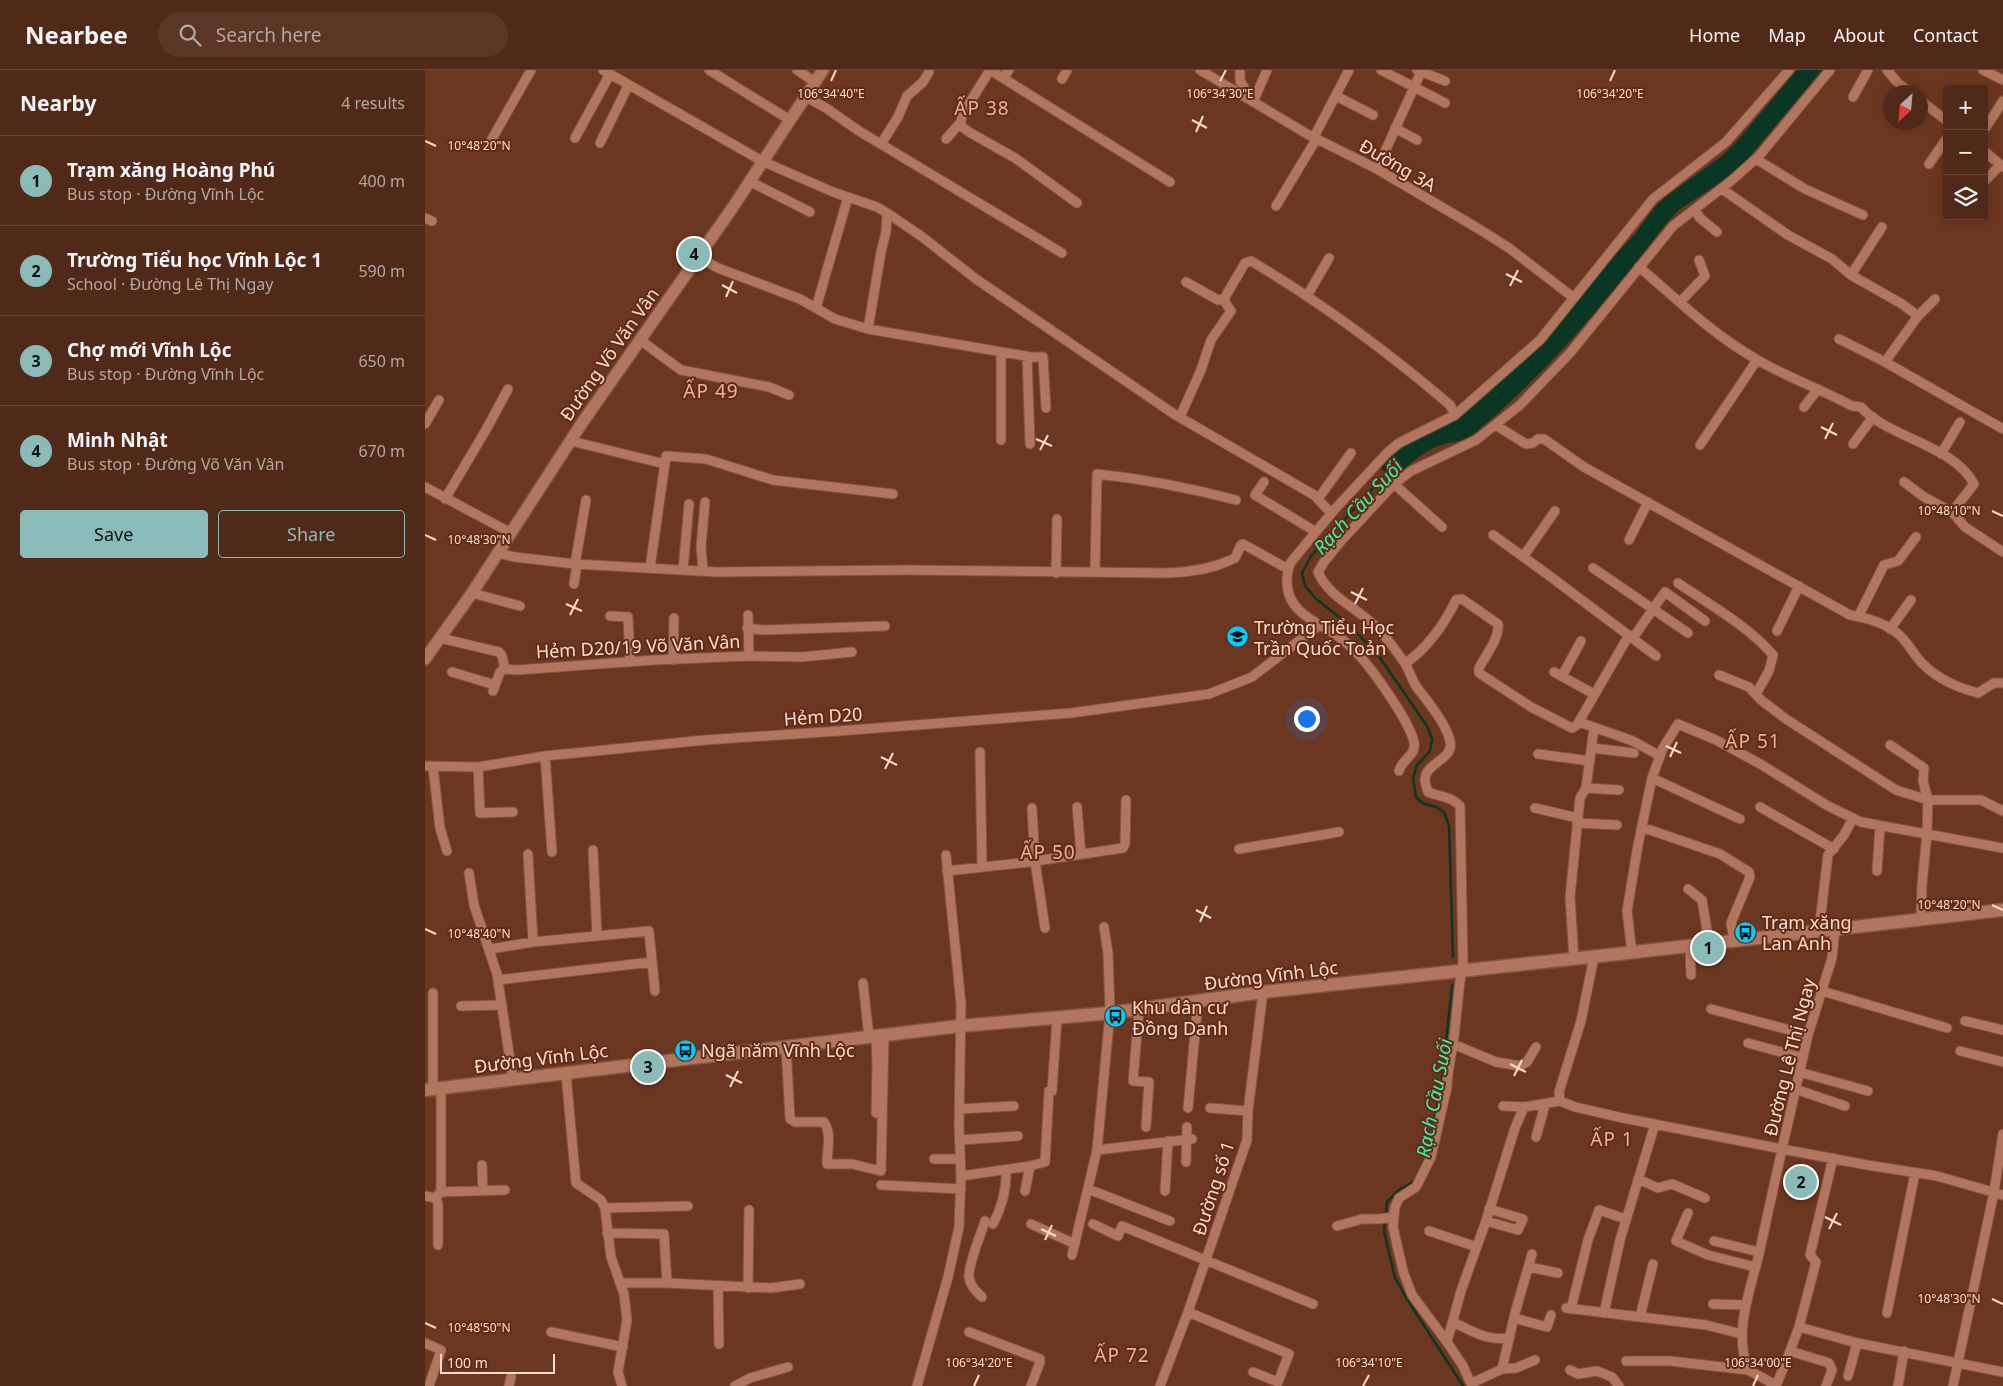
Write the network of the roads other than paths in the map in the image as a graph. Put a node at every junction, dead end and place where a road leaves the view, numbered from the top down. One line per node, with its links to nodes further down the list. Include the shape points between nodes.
1 (531, 70): 50 (street)
2 (709, 70): 39 (street)
3 (797, 70): 24 (street)
4 (823, 70): 24 (street, Đường Võ Văn Vân)
5 (990, 70): 21 (street); 40 (street, via 962,114)
6 (1009, 70): 21 (street)
7 (1067, 70): 22 (street)
8 (1200, 70): 29 (street, Đường 3A)
9 (1267, 70): 34 (street)
10 (1349, 70): 30 (street)
11 (1381, 70): 28 (street)
12 (1789, 70): 78 (street, via 1725,142 1653,199)
13 (1830, 70): 52 (street)
14 (1868, 70): 32 (street)
15 (1887, 70): 26 (street)
16 (1983, 70): 23 (street)
17 (1419, 71): 25 (street); 28 (street)
18 (606, 72): 27 (street); 43 (street)
19 (929, 72): 48 (street, via 907,96)
20 (1240, 72): 29 (street)
21 (1003, 78): 59 (street)
22 (1062, 79)
23 (2003, 80)
24 (815, 82): 31 (street, Đường Võ Văn Vân)
25 (1445, 82)
26 (1901, 85)
27 (628, 86): 47 (street); 53 (street)
28 (1413, 88): 35 (street); 42 (street)
29 (1243, 96): 34 (street, Đường 3A)
30 (1336, 96): 37 (street); 44 (street)
31 (806, 97): 39 (street, Đường Võ Văn Vân); 48 (street)
32 (1853, 97)
33 (2003, 101): 41 (street)
34 (1253, 102): 44 (street, Đường 3A)
35 (1445, 103)
36 (1928, 106): 38 (street)
37 (1373, 116)
38 (1943, 118)
39 (790, 120): 53 (street, Đường Võ Văn Vân)
40 (961, 122): 45 (street); 62 (street, via 969,132 1015,158)
41 (1988, 124)
42 (1395, 128): 46 (street); 56 (street)
43 (575, 138)
44 (1315, 138): 56 (street, Đường 3A); 63 (street)
45 (946, 139)
46 (1417, 140)
47 (600, 143)
48 (881, 144): 70 (street)
49 (1943, 144): 54 (street)
50 (488, 146)
51 (1988, 155): 55 (street)
52 (1756, 159): 60 (street); 67 (street, via 1805,189)
53 (762, 161): 58 (street, Đường Võ Văn Vân); 61 (street)
54 (1929, 164)
55 (2001, 166): 57 (street)
56 (1377, 169): 78 (street, Đường 3A, via 1509,248)
57 (1988, 178)
58 (749, 181): 65 (street); 71 (street, Đường Võ Văn Vân)
59 (1170, 182)
60 (1722, 189): 64 (street); 75 (street, via 1788,235 1832,259)
61 (847, 197): 66 (street); 82 (street)
62 (1077, 202)
63 (1276, 206)
64 (1695, 210): 69 (street); 74 (street, via 1673,226)
65 (810, 212)
66 (887, 213): 84 (street); 98 (street, via 976,279)
67 (1863, 215)
68 (1882, 228): 75 (street)
69 (1717, 232)
70 (1062, 253)
71 (698, 257): 82 (street); 86 (street, Đường Võ Văn Vân)
72 (1329, 258): 77 (street)
73 (1699, 260): 81 (street, via 1705,276)
74 (1639, 267): 81 (street); 102 (street, via 1570,352)
75 (1851, 275): 83 (street)
76 (1187, 282): 80 (street, via 1218,300)
77 (1307, 296): 80 (street, via 1251,261 1245,263); 97 (street, via 1432,390 1450,405)
78 (1574, 298): 97 (street, via 1534,345)
79 (1935, 298): 83 (street)
80 (1225, 299): 98 (street, via 1231,311 1211,340)
81 (1680, 302): 89 (street, via 1690,313)
82 (816, 308): 84 (street, via 835,319)
83 (1918, 316): 90 (street)
84 (868, 329): 87 (street)
85 (1839, 339): 90 (street)
86 (640, 340): 93 (street, via 681,370); 105 (street, Đường Võ Văn Vân)
87 (1001, 352): 88 (street); 104 (street)
88 (1027, 356): 96 (street, via 1043,357); 106 (street)
89 (1757, 360): 91 (street); 108 (street)
90 (1885, 362): 103 (street)
91 (1818, 388): 95 (street); 99 (street, via 1852,406 1861,407)
92 (508, 389): 117 (street)
93 (789, 395)
94 (439, 400): 101 (street)
95 (1804, 407)
96 (1046, 408)
97 (1455, 415): 126 (street, via 1399,443 1370,468)
98 (1179, 417): 118 (street)
99 (1873, 417): 107 (street); 110 (street)
100 (1960, 422): 110 (street)
101 (425, 424)
102 (1497, 426): 114 (street, via 1476,440 1411,471); 122 (street, via 1526,444 1544,439 1584,467)
103 (2003, 428)
104 (1001, 440)
105 (571, 441): 111 (street); 130 (street, Đường Võ Văn Vân)
106 (1030, 444)
107 (1853, 444)
108 (1700, 445)
109 (1351, 453): 118 (street)
110 (1941, 454): 125 (street, via 1970,476 1974,484)
111 (665, 464): 116 (street, via 666,456 694,457 773,480); 138 (street)
112 (1264, 482): 129 (street, via 1255,495)
113 (1904, 482): 125 (street, via 1924,498)
114 (1394, 484): 128 (street); 172 (street, via 1317,572 1344,605 1351,606 1373,624)
115 (425, 487): 117 (street)
116 (893, 494)
117 (445, 498): 130 (street)
118 (1317, 499): 126 (street)
119 (585, 500): 137 (street)
120 (1236, 500): 143 (street, via 1132,478 1097,474)
121 (705, 502): 142 (street, via 701,547)
122 (1648, 502): 133 (street); 147 (street)
123 (689, 504): 141 (street)
124 (1555, 511): 136 (street)
125 (1952, 512): 134 (street, via 1965,527)
126 (1331, 513): 129 (street)
127 (1057, 520): 144 (street)
128 (1442, 527)
129 (1316, 532): 140 (street)
130 (511, 533): 135 (street, Đường Võ Văn Vân)
131 (1493, 535): 136 (street)
132 (1916, 537): 154 (street, via 1898,562 1884,565)
133 (1629, 540)
134 (2003, 552)
135 (499, 553): 137 (street); 148 (street, Đường Võ Văn Vân)
136 (1523, 557): 163 (street)
137 (576, 564): 138 (street); 146 (street)
138 (650, 568): 141 (street)
139 (1593, 568): 151 (street)
140 (1287, 569): 143 (street, via 1243,544 1235,558 1203,570); 158 (street, via 1290,599 1300,612)
141 (683, 570): 142 (street)
142 (703, 571): 144 (street)
143 (1095, 572): 144 (street)
144 (1056, 573)
145 (1678, 582): 178 (street, via 1762,642 1773,655 1769,671)
146 (574, 584)
147 (1799, 586): 154 (street); 161 (street)
148 (472, 593): 150 (street); 164 (street, Đường Võ Văn Vân)
149 (1911, 600): 160 (street)
150 (520, 606)
151 (1653, 609): 156 (street, via 1665,592); 162 (street); 163 (street)
152 (748, 615): 159 (street)
153 (609, 616): 171 (street, via 628,617)
154 (1858, 617): 160 (street)
155 (674, 618): 170 (street)
156 (1705, 621)
157 (885, 626): 159 (street)
158 (1319, 626): 186 (street, Hẻm D20, via 1252,677 1222,690 1180,699 1071,713 705,740); 191 (street, via 1330,629 1370,666 1409,730 1414,748)
159 (747, 628): 167 (street)
160 (1890, 629): 176 (street, via 1926,667 1956,686 1978,693 1994,683)
161 (1777, 631)
162 (1688, 633)
163 (1631, 637): 168 (street); 177 (street)
164 (440, 638): 169 (street, Đường Võ Văn Vân); 173 (street, via 499,652)
165 (1581, 641): 177 (street, via 1558,674)
166 (851, 652): 167 (street, Hẻm D20/19 Võ Văn Vân, via 803,658)
167 (749, 656): 170 (street, Hẻm D20/19 Võ Văn Vân)
168 (1657, 656)
169 (425, 659)
170 (673, 660): 171 (street, Hẻm D20/19 Võ Văn Vân)
171 (630, 662): 173 (street, Hẻm D20/19 Võ Văn Vân)
172 (1406, 664): 179 (street, via 1424,648 1447,619 1456,600 1461,600 1498,624 1495,639 1479,673 1568,727 1575,728); 242 (street, via 1411,678 1450,741 1447,755 1431,767 1425,780 1428,792 1454,800 1459,806)
173 (505, 669): 174 (street, via 500,672 494,688)
174 (452, 672)
175 (1719, 675): 178 (street, via 1749,687)
176 (2003, 683)
177 (1594, 694): 179 (street)
178 (1756, 694): 196 (street, via 1786,719 1883,783)
179 (1579, 722): 180 (street)
180 (1593, 728): 182 (street); 187 (street, via 1633,741)
181 (1890, 746): 196 (street, via 1924,768 1923,781)
182 (1592, 748): 184 (street); 188 (street)
183 (980, 752): 221 (street)
184 (1634, 753)
185 (1538, 754): 188 (street)
186 (545, 756): 190 (street, Hẻm D20); 216 (street)
187 (1660, 756): 192 (street); 203 (street, via 1678,724 1762,764)
188 (1590, 761): 193 (street)
189 (429, 766): 190 (street, Hẻm D20, via 464,762); 215 (street)
190 (478, 767): 202 (street, via 480,813)
191 (1399, 771)
192 (1652, 778): 204 (street); 208 (street)
193 (1586, 788): 194 (street); 205 (street, via 1580,798)
194 (1619, 790)
195 (1126, 800): 218 (street, via 1123,848)
196 (1928, 800): 201 (street, via 1981,800); 210 (street)
197 (1760, 806): 213 (street)
198 (1077, 807): 218 (street)
199 (1032, 808): 220 (street)
200 (1535, 808): 205 (street)
201 (2003, 810)
202 (513, 812)
203 (1853, 818): 207 (street); 213 (street)
204 (1740, 819)
205 (1578, 820): 206 (street); 240 (street, via 1570,897)
206 (1617, 825)
207 (1881, 826): 210 (street); 223 (street)
208 (1641, 829): 233 (street, via 1720,854 1749,872 1750,877 1731,923); 238 (street, via 1627,911)
209 (1339, 832): 212 (street)
210 (1927, 833): 211 (street); 227 (street)
211 (2003, 848)
212 (1239, 849)
213 (1834, 849): 231 (street, via 1828,855)
214 (593, 850): 232 (street)
215 (447, 851)
216 (552, 852)
217 (528, 854): 234 (street)
218 (1081, 854): 220 (street)
219 (946, 855): 222 (street)
220 (1035, 861): 221 (street); 229 (street)
221 (982, 866): 222 (street)
222 (947, 870): 258 (street, via 961,1004)
223 (1877, 871)
224 (469, 873): 237 (street, via 475,905)
225 (1687, 889): 235 (street, via 1702,900)
226 (2003, 910): 227 (main road, Đường Vĩnh Lộc)
227 (1921, 918): 230 (main road, Đường Vĩnh Lộc)
228 (1104, 927): 255 (street)
229 (1045, 928)
230 (1835, 929): 231 (main road, Đường Vĩnh Lộc); 247 (street, Đường Lê Thị Ngay, via 1832,958)
231 (1819, 930): 233 (main road, Đường Vĩnh Lộc)
232 (597, 936): 234 (street); 241 (street, via 649,931)
233 (1734, 940): 235 (main road, Đường Vĩnh Lộc)
234 (533, 942): 237 (street)
235 (1709, 943): 236 (main road, Đường Vĩnh Lộc)
236 (1690, 945): 238 (main road, Đường Vĩnh Lộc); 243 (street)
237 (490, 949): 244 (street)
238 (1632, 952): 239 (main road, Đường Vĩnh Lộc)
239 (1594, 957): 240 (main road, Đường Vĩnh Lộc); 276 (street, via 1581,1021 1559,1092)
240 (1574, 959): 242 (main road, Đường Vĩnh Lộc)
241 (651, 962): 244 (street); 246 (street)
242 (1461, 970): 248 (main road, Đường Vĩnh Lộc); 264 (street)
243 (1691, 975)
244 (498, 980): 251 (street)
245 (863, 983): 262 (street)
246 (655, 991)
247 (1822, 991): 259 (street); 261 (street, Đường Lê Thị Ngay)
248 (1263, 992): 250 (main road, Đường Vĩnh Lộc); 285 (street, Đường số 1)
249 (433, 993): 273 (street)
250 (1198, 1002): 253 (main road, Đường Vĩnh Lộc); 282 (street)
251 (502, 1005): 252 (street); 272 (street)
252 (461, 1006)
253 (1139, 1009): 255 (main road, Đường Vĩnh Lộc); 288 (street, via 1133,1081 1149,1082)
254 (1711, 1009): 261 (street)
255 (1109, 1013): 256 (main road, Đường Vĩnh Lộc); 297 (street)
256 (1057, 1018): 258 (main road, Đường Vĩnh Lộc); 303 (street, via 1052,1091 1049,1091 1047,1153 1045,1162)
257 (1965, 1020): 260 (street)
258 (960, 1026): 262 (main road, Đường Vĩnh Lộc); 284 (street)
259 (1947, 1028)
260 (2003, 1030)
261 (1808, 1035): 268 (street, Đường Lê Thị Ngay)
262 (876, 1036): 265 (main road, Đường Vĩnh Lộc); 265 (street, via 881,1171 852,1164 827,1164 829,1133 824,1122 795,1122 790,1119); 286 (street)
263 (1748, 1043): 268 (street)
264 (1453, 1044): 266 (street, via 1496,1062 1520,1066 1527,1062); 324 (street, via 1431,1157 1416,1187 1399,1198)
265 (786, 1047): 271 (main road, Đường Vĩnh Lộc)
266 (1536, 1047)
267 (1960, 1051): 269 (street)
268 (1803, 1058): 270 (street, Đường Lê Thị Ngay)
269 (2003, 1062)
270 (1799, 1072): 274 (street, Đường Lê Thị Ngay); 275 (street)
271 (566, 1074): 272 (main road, Đường Vĩnh Lộc); 320 (street, via 575,1184 601,1200)
272 (513, 1080): 273 (main road, Đường Vĩnh Lộc)
273 (433, 1089): 316 (street)
274 (1795, 1089): 280 (street); 296 (street, Đường Lê Thị Ngay)
275 (1868, 1091)
276 (1560, 1101): 277 (street); 287 (street)
277 (1545, 1105): 281 (street); 292 (street)
278 (1014, 1106): 284 (street)
279 (1503, 1106): 281 (street)
280 (1845, 1106)
281 (1524, 1107): 321 (street)
282 (1188, 1108)
283 (1210, 1108): 285 (street)
284 (959, 1109): 294 (street)
285 (1248, 1111): 340 (street, Đường số 1, via 1247,1140)
286 (876, 1113)
287 (1655, 1124): 296 (street); 307 (street)
288 (1146, 1127)
289 (1187, 1127): 293 (street)
290 (2003, 1134): 315 (street)
291 (1018, 1136): 294 (street)
292 (1536, 1137)
293 (1190, 1139): 295 (street); 301 (street)
294 (960, 1140): 300 (street)
295 (1168, 1141): 297 (street); 313 (street)
296 (1782, 1149): 298 (street, Đường Lê Thị Ngay); 337 (street)
297 (1097, 1150): 309 (street)
298 (1833, 1158): 305 (street, Đường Lê Thị Ngay); 361 (street, via 1810,1255 1816,1262)
299 (934, 1159): 300 (street)
300 (960, 1159): 306 (street)
301 (1186, 1162)
302 (482, 1165): 310 (street)
303 (1030, 1166): 304 (street); 314 (street)
304 (1006, 1170): 306 (street); 350 (street, via 1004,1198 989,1222 970,1270 973,1288)
305 (1915, 1173): 315 (street, Đường Lê Thị Ngay); 356 (street)
306 (961, 1176): 312 (street)
307 (1638, 1179): 318 (street, via 1658,1188 1672,1184); 325 (street)
308 (881, 1185): 312 (street)
309 (1088, 1189): 326 (street); 334 (street)
310 (483, 1190): 311 (street); 316 (street)
311 (505, 1190)
312 (961, 1190): 387 (street, via 959,1227)
313 (1165, 1190)
314 (1025, 1191)
315 (1998, 1194): 375 (street)
316 (438, 1195): 317 (street); 335 (street)
317 (425, 1196)
318 (1705, 1198)
319 (688, 1206): 320 (street)
320 (605, 1208): 332 (street)
321 (1489, 1209): 327 (street); 327 (street, via 1523,1218 1518,1230)
322 (749, 1210): 349 (street)
323 (1688, 1214): 343 (street, via 1677,1241 1708,1255)
324 (1387, 1218): 330 (street, via 1363,1219); 366 (street, via 1393,1227 1412,1295)
325 (1627, 1219): 355 (street); 355 (street, via 1599,1210 1568,1308)
326 (1170, 1221)
327 (1486, 1222): 336 (street)
328 (1031, 1224): 334 (street)
329 (1093, 1224): 340 (street, via 1118,1236 1123,1226)
330 (1337, 1226)
331 (1429, 1231): 336 (street)
332 (607, 1233): 345 (street, via 664,1234); 346 (street)
333 (1714, 1241): 337 (street)
334 (1075, 1244): 339 (street)
335 (438, 1245)
336 (1477, 1247): 360 (street)
337 (1759, 1252): 343 (street)
338 (1533, 1254): 342 (street)
339 (1072, 1255)
340 (1206, 1261): 351 (street); 354 (street, Đường số 1)
341 (1653, 1264): 358 (street)
342 (1529, 1267): 344 (street); 359 (street)
343 (1755, 1267): 353 (street)
344 (1558, 1273)
345 (667, 1283): 346 (street); 348 (street)
346 (620, 1284): 370 (street, via 627,1320)
347 (800, 1284): 349 (street)
348 (719, 1286): 349 (street); 369 (street)
349 (748, 1288)
350 (982, 1297)
351 (1313, 1304)
352 (1713, 1304): 353 (street)
353 (1746, 1305): 364 (street)
354 (1188, 1312): 380 (street, via 1289,1354 1278,1382); 389 (street, Đường số 1)
355 (1604, 1313): 358 (street)
356 (1887, 1313)
357 (1551, 1314): 359 (street, via 1547,1327)
358 (1640, 1317): 364 (street, via 1706,1325)
359 (1514, 1318): 365 (street)
360 (1453, 1322): 365 (street, via 1491,1338); 366 (street)
361 (1799, 1327): 368 (street); 371 (street)
362 (551, 1332): 370 (street)
363 (969, 1332): 388 (street, via 1039,1359)
364 (1741, 1334): 379 (street)
365 (1510, 1337): 377 (street)
366 (1447, 1342): 383 (street)
367 (425, 1343): 384 (street, via 441,1350)
368 (1857, 1343): 372 (street); 382 (street)
369 (719, 1344)
370 (623, 1347): 385 (street, via 619,1372)
371 (1791, 1350): 391 (street); 392 (street, via 1829,1363 1832,1370)
372 (1904, 1351): 375 (street); 393 (street)
373 (1535, 1360): 377 (street, via 1516,1368)
374 (1626, 1361): 379 (street, via 1670,1361)
375 (1957, 1363): 381 (street); 394 (street)
376 (788, 1367): 386 (street)
377 (1502, 1369): 383 (street)
378 (1570, 1370): 390 (street, via 1578,1374 1597,1372 1612,1377)
379 (1748, 1370): 391 (street)
380 (1253, 1372)
381 (2003, 1372)
382 (1848, 1376)
383 (1472, 1384)
384 (429, 1386)
385 (622, 1386)
386 (735, 1386)
387 (917, 1386)
388 (1031, 1386)
389 (1160, 1386)
390 (1619, 1386)
391 (1776, 1386)
392 (1826, 1386)
393 (1898, 1386)
394 (1953, 1386)

